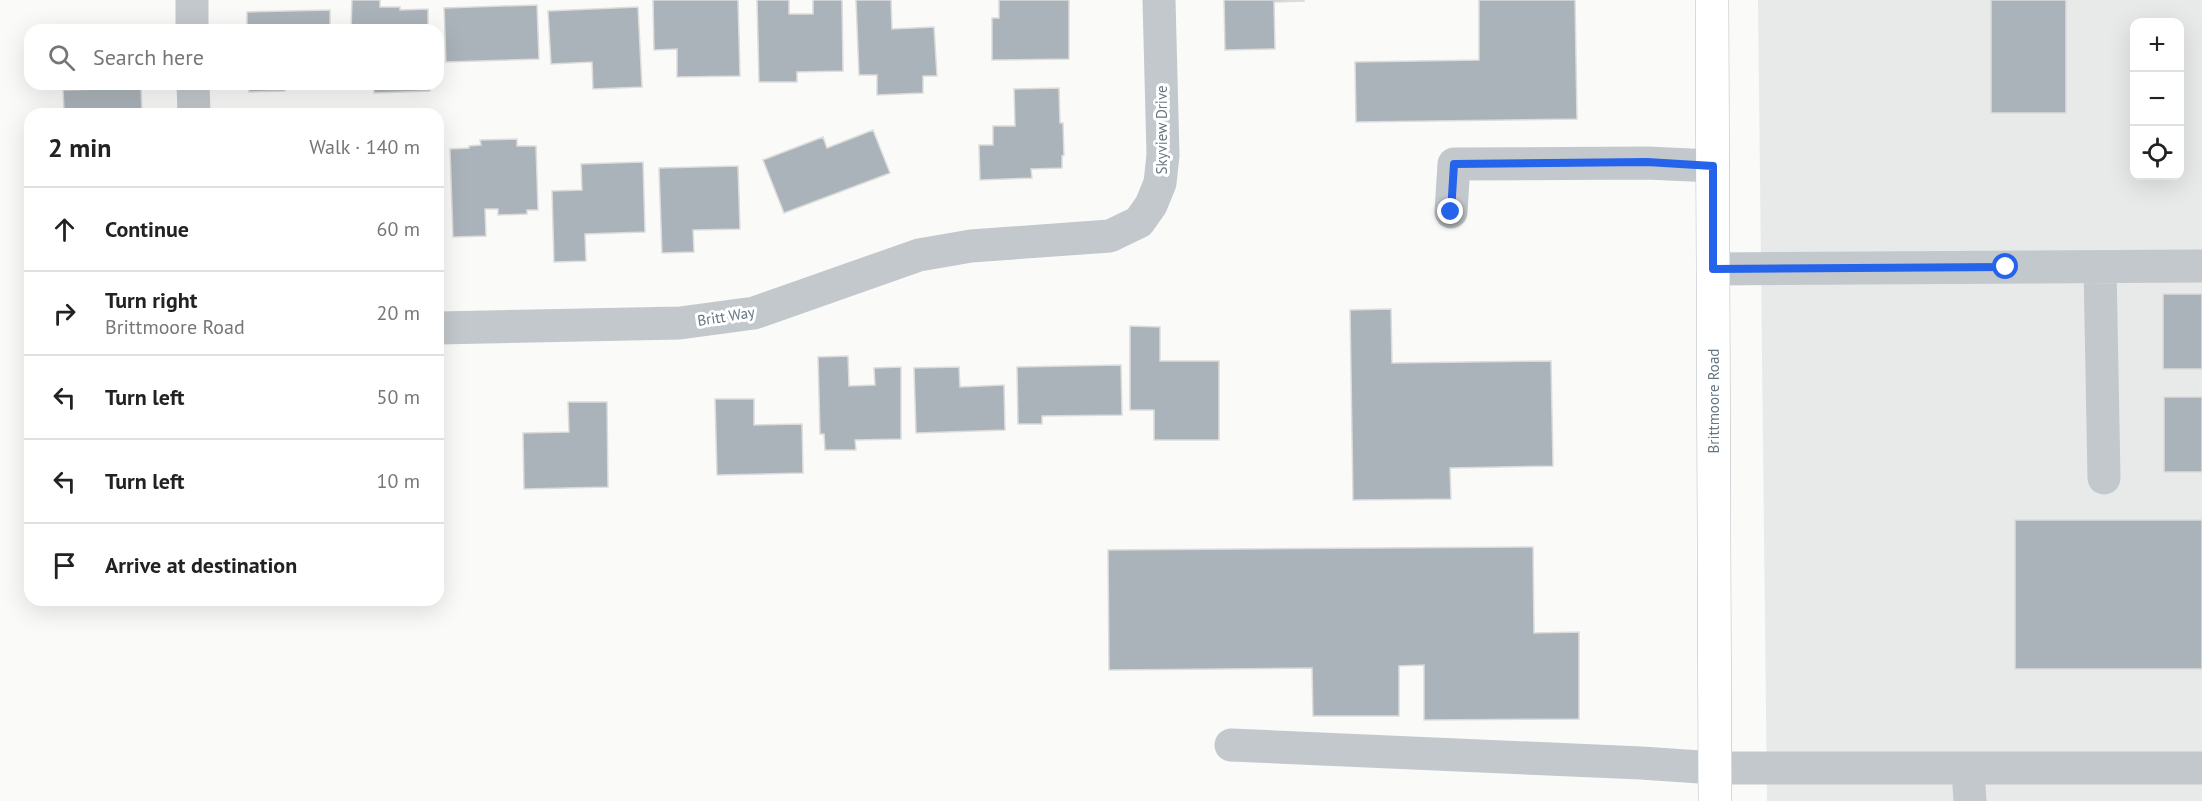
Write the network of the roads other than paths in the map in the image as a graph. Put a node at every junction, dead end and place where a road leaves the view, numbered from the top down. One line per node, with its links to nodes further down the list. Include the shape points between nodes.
1 (192, 0): 4 (street)
2 (1159, 0): 9 (street, Skyview Drive, via 1163,154 1160,183 1151,205 1139,222 1110,236)
3 (1712, 0): 7 (main road, Brittmoore Road)
4 (192, 24)
5 (193, 90): 6 (street)
6 (194, 108)
7 (1713, 166): 8 (street, via 1647,162 1454,164); 12 (main road, Brittmoore Road)
8 (1451, 212)
9 (1039, 241): 13 (street, Britt Way, via 919,255 754,313 680,323)
10 (2202, 266): 11 (street)
11 (2100, 267): 12 (street); 14 (street)
12 (1713, 269): 16 (main road, Brittmoore Road)
13 (444, 328)
14 (2104, 478)
15 (1231, 744): 16 (street)
16 (1715, 768): 18 (street); 19 (main road, Brittmoore Road)
17 (2202, 768): 18 (street)
18 (1968, 769): 20 (street)
19 (1715, 801)
20 (1970, 801)

